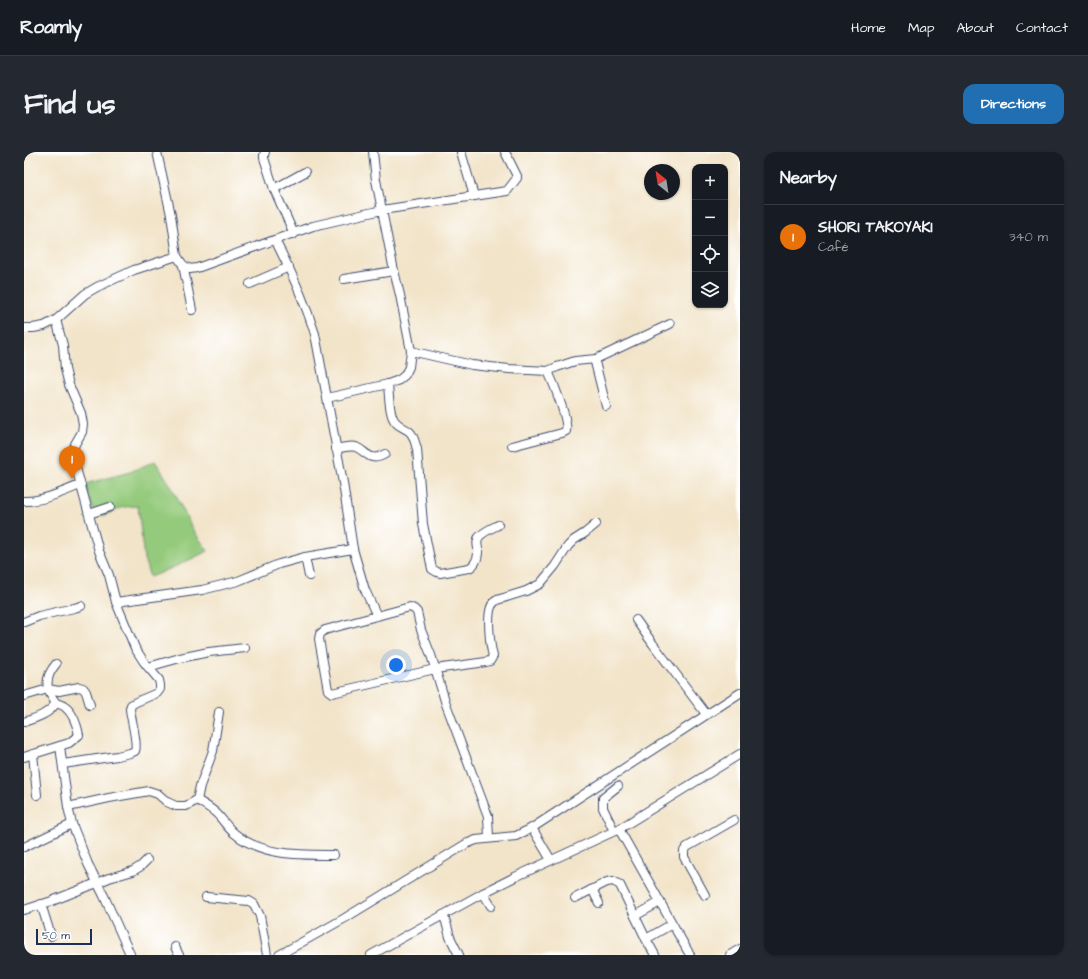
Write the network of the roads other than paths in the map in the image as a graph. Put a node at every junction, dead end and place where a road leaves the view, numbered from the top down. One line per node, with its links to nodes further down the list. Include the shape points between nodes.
1 (157, 152): 12 (street)
2 (265, 152): 7 (street, via 264,158)
3 (373, 152): 9 (street)
4 (461, 152): 8 (street)
5 (505, 152): 8 (street, via 517,178 507,190)
6 (305, 172): 7 (street)
7 (274, 189): 10 (street)
8 (474, 196): 9 (street)
9 (382, 210): 10 (street, via 313,226); 15 (street)
10 (294, 234): 11 (street)
11 (275, 240): 13 (street, via 197,268 190,269); 14 (street)
12 (177, 256): 13 (street); 19 (street, via 134,270 97,287 85,294)
13 (183, 265): 18 (street)
14 (289, 267): 17 (street); 26 (street, via 315,334)
15 (394, 271): 16 (street); 22 (street)
16 (344, 279)
17 (250, 284)
18 (192, 310)
19 (56, 320): 21 (street, via 44,326); 31 (street, via 63,345 65,369 83,424 73,451)
20 (670, 324): 23 (street)
21 (24, 328)
22 (411, 351): 24 (street, via 472,365 509,370); 25 (street, via 405,375)
23 (596, 359): 24 (street, via 575,361); 27 (street)
24 (548, 371): 28 (street, via 564,414 566,431)
25 (388, 384): 26 (street); 36 (street, via 391,414 400,426 411,433 417,449 423,524 432,569 440,572 472,567 478,553 479,537)
26 (327, 398): 29 (street)
27 (606, 406)
28 (512, 446)
29 (336, 449): 30 (street, via 350,446 369,456); 37 (street)
30 (385, 454)
31 (80, 485): 32 (street, via 52,496); 34 (street)
32 (24, 501)
33 (110, 507): 34 (street)
34 (89, 514): 40 (street)
35 (596, 524): 48 (street, via 568,546 540,584 526,592 493,602 490,613 490,643 493,656 490,661)
36 (498, 525)
37 (353, 549): 38 (street); 42 (street, via 365,590)
38 (305, 557): 39 (street); 40 (street, via 216,587)
39 (309, 576)
40 (116, 602): 47 (street, via 135,648)
41 (81, 606): 44 (street)
42 (377, 616): 48 (street, via 414,608); 48 (street, via 325,630 320,634 328,690 331,693)
43 (636, 620): 55 (street)
44 (24, 622)
45 (245, 648): 47 (street, via 209,652)
46 (56, 664): 49 (street, via 50,671)
47 (148, 667): 61 (street, via 158,680 160,689 136,702 130,709 136,742 134,751)
48 (435, 669): 70 (street, via 488,816)
49 (48, 689): 51 (street); 52 (street); 53 (street, via 59,691 83,688)
50 (740, 693): 55 (street)
51 (24, 696)
52 (56, 703): 56 (street, via 47,712); 57 (street, via 64,706 72,716 79,735)
53 (90, 705)
54 (219, 712): 64 (street, via 213,751)
55 (706, 714): 68 (street)
56 (24, 722)
57 (60, 746): 58 (street); 61 (street)
58 (33, 754): 60 (street); 63 (street)
59 (740, 754): 69 (street)
60 (24, 757)
61 (63, 764): 65 (street)
62 (618, 786): 69 (street, via 603,798 603,808)
63 (37, 795)
64 (196, 800): 65 (street, via 186,806 176,806 149,791); 72 (street, via 207,806 234,833 260,848 300,855)
65 (68, 807): 67 (street)
66 (734, 820): 78 (street, via 687,847 684,852 684,857)
67 (72, 824): 71 (street); 75 (street)
68 (532, 828): 70 (street, via 516,836); 74 (street)
69 (617, 830): 74 (street); 81 (street)
70 (489, 838): 97 (street, via 466,844)
71 (24, 847)
72 (334, 855)
73 (147, 860): 75 (street, via 133,871)
74 (551, 860): 77 (street)
75 (96, 882): 83 (street); 94 (street)
76 (592, 889): 80 (street); 82 (street); 87 (street, via 607,882 620,885)
77 (483, 893): 84 (street); 86 (street)
78 (705, 895)
79 (206, 897): 96 (street, via 249,901 254,904 260,916)
80 (575, 898)
81 (660, 902): 87 (street); 88 (street)
82 (599, 903)
83 (41, 904): 85 (street); 89 (street)
84 (490, 906)
85 (24, 910)
86 (443, 915): 93 (street); 99 (street, via 450,937)
87 (635, 916): 90 (street)
88 (672, 924): 90 (street); 101 (street)
89 (51, 936)
90 (646, 939): 100 (street)
91 (175, 947): 95 (street)
92 (740, 949): 102 (street)
93 (386, 951): 98 (street)
94 (130, 954)
95 (179, 955)
96 (266, 955)
97 (279, 955)
98 (371, 955)
99 (460, 955)
100 (655, 955)
101 (690, 955)
102 (730, 955)

